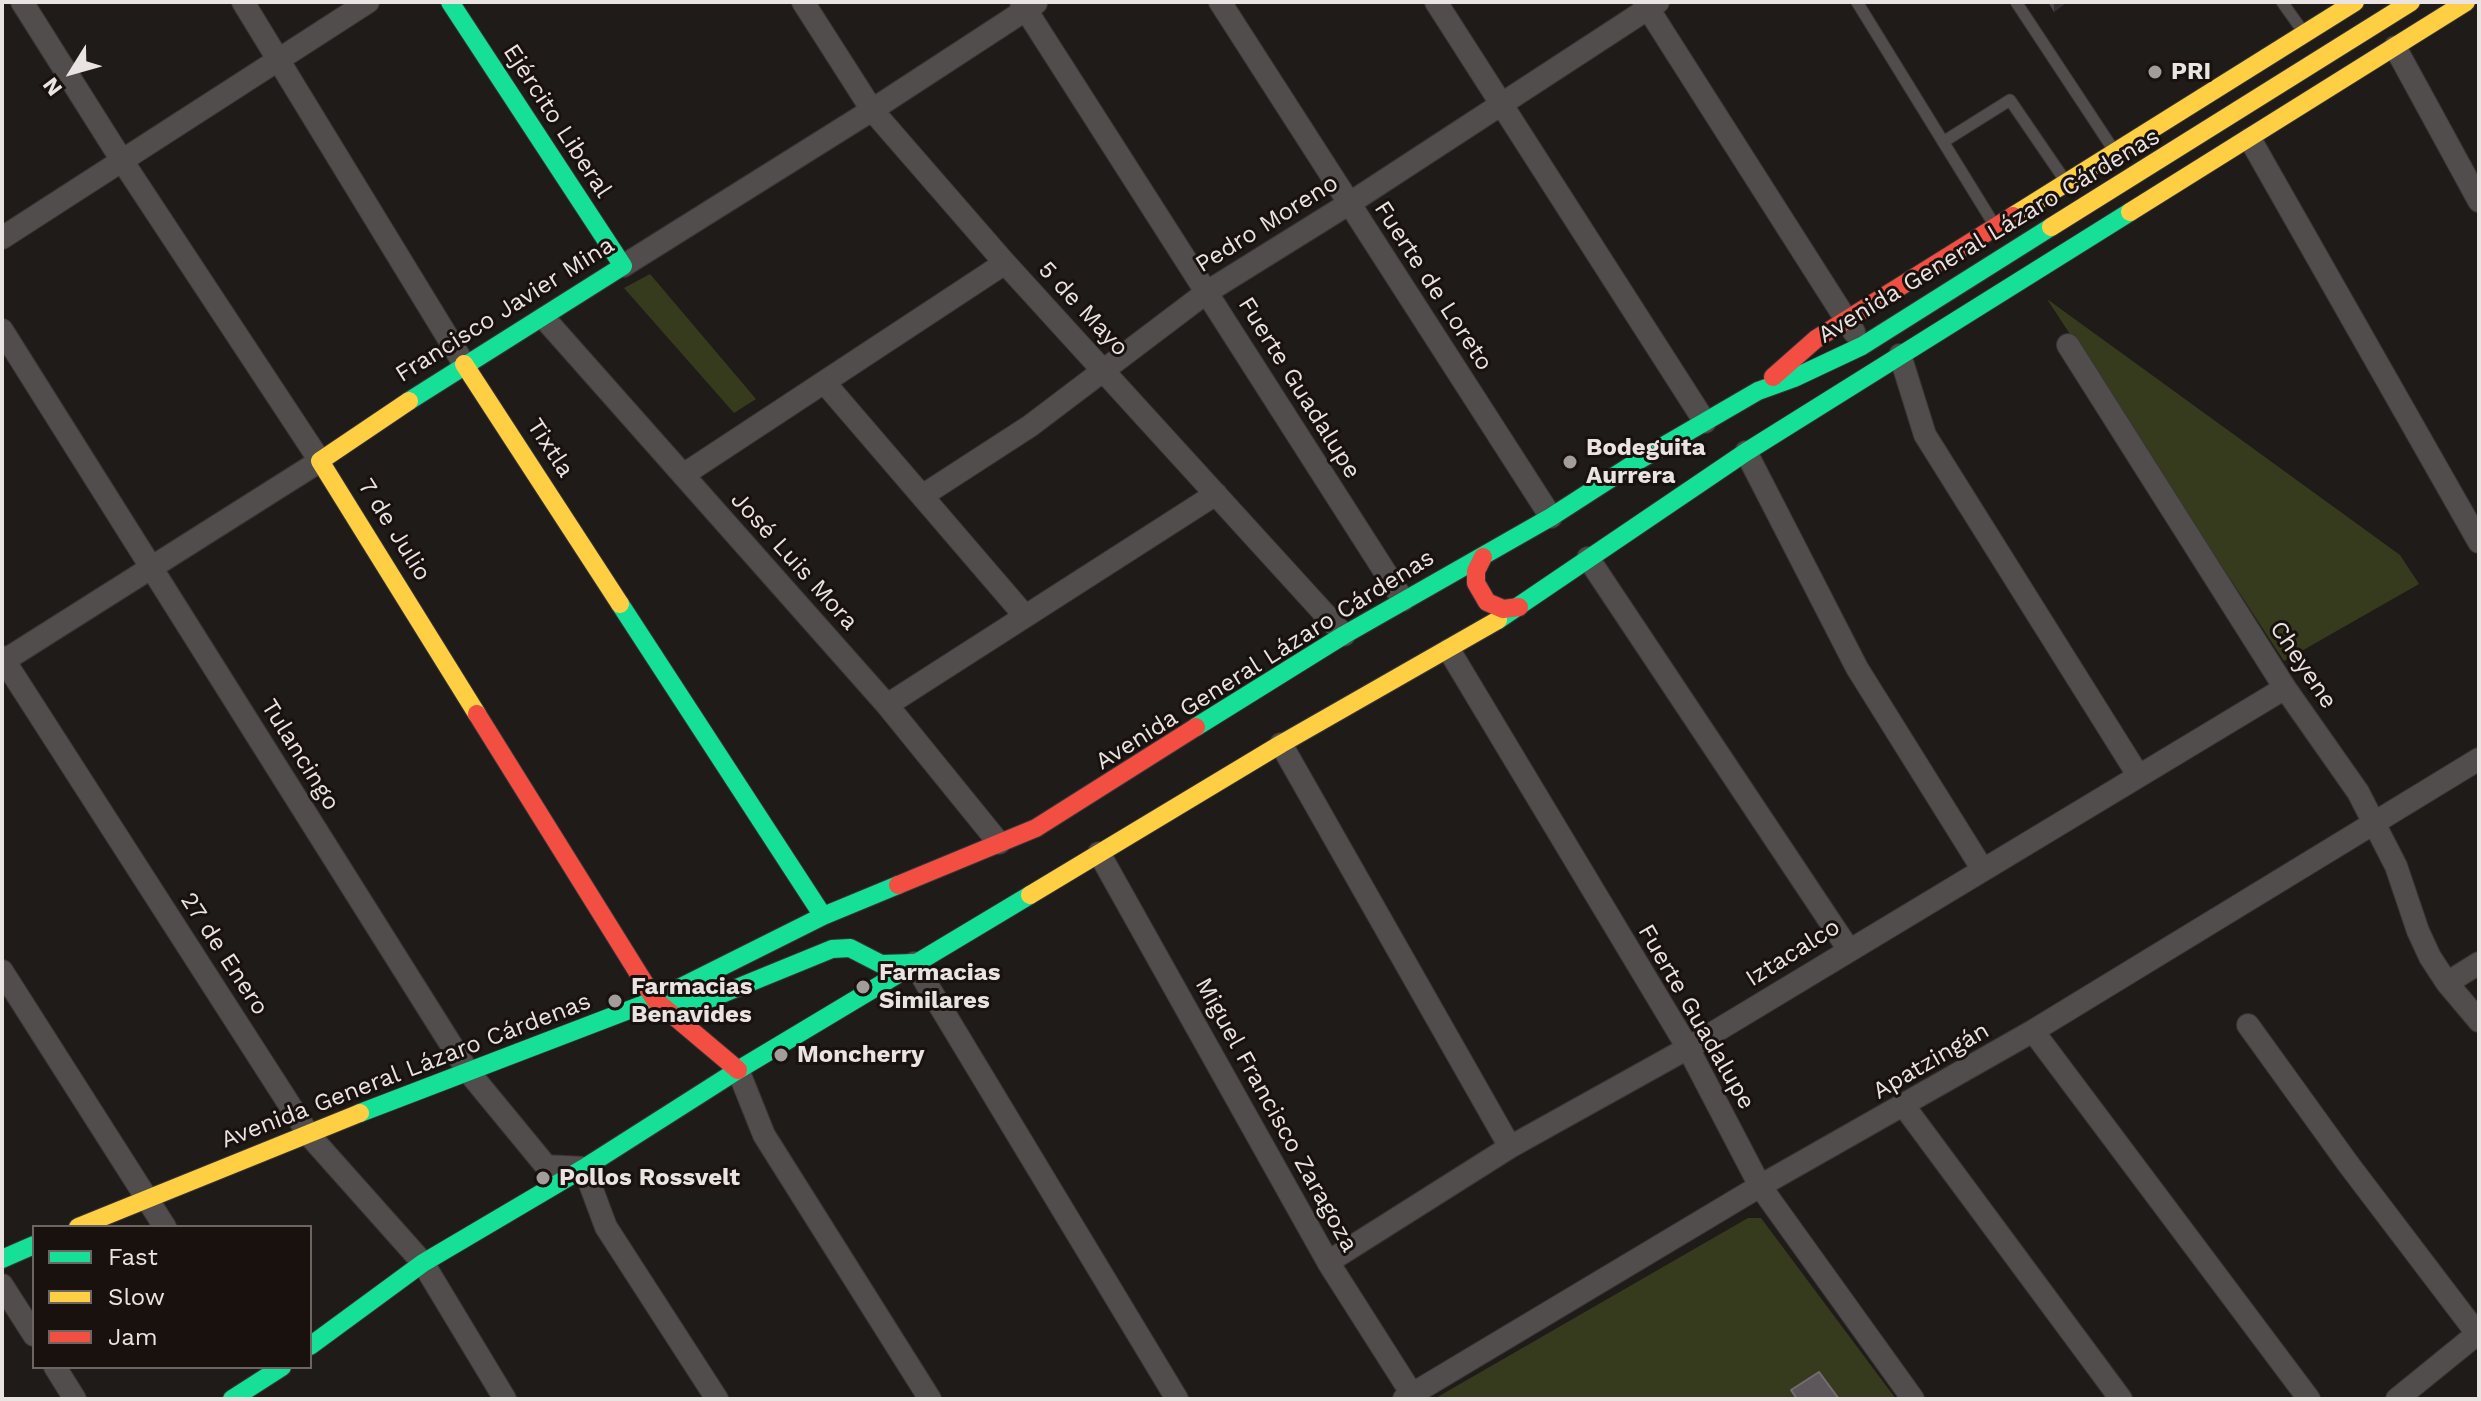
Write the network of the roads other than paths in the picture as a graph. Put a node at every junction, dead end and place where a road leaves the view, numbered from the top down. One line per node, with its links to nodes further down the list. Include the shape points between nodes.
1 (22, 2): 28 (street, 7 de Julio)
2 (243, 2): 20 (street, Tixtla)
3 (368, 2): 20 (street)
4 (450, 2): 35 (street, Ejército Liberal)
5 (803, 2): 22 (street, 5 de Mayo)
6 (1220, 2): 31 (street, Fuerte de Loreto)
7 (1436, 2): 21 (street)
8 (1857, 2): 26 (lane)
9 (2016, 2): 27 (lane)
10 (2282, 2): 18 (lane)
11 (2355, 2): 16 (street)
12 (2411, 2): 17 (street, Avenida General Lázaro Cárdenas)
13 (2466, 2): 19 (street)
14 (1650, 4): 21 (street, Pedro Moreno); 38 (street)
15 (1028, 5): 22 (street, Francisco Javier Mina); 36 (street, Fuerte Guadalupe)
16 (2334, 15): 17 (street); 18 (street)
17 (2388, 17): 24 (street, Avenida General Lázaro Cárdenas)
18 (2305, 33): 23 (street)
19 (2395, 47): 25 (street); 30 (street)
20 (281, 60): 28 (street); 43 (street, Tixtla)
21 (1502, 103): 31 (street, Pedro Moreno); 47 (street)
22 (872, 110): 34 (street, 5 de Mayo); 35 (street, Francisco Javier Mina)
23 (2160, 125): 24 (street); 27 (street)
24 (2204, 133): 41 (street, Avenida General Lázaro Cárdenas)
25 (2250, 139): 42 (street); 58 (street)
26 (1943, 142): 29 (lane, via 2010,100); 32 (lane)
27 (2116, 153): 29 (street)
28 (121, 159): 33 (street); 50 (street, 7 de Julio)
29 (2067, 183): 32 (street)
30 (2479, 201)
31 (1350, 203): 36 (street, Pedro Moreno); 57 (street, Fuerte de Loreto)
32 (1995, 227): 38 (street)
33 (2, 238)
34 (1005, 263): 44 (street, 5 de Mayo); 45 (street)
35 (623, 266): 37 (street, Francisco Javier Mina)
36 (1207, 292): 44 (street, Pedro Moreno); 62 (street, Fuerte Guadalupe)
37 (544, 318): 43 (street, Francisco Javier Mina); 52 (street, José Luis Mora)
38 (1847, 319): 41 (street); 46 (street)
39 (2, 330): 61 (street, Tulancingo)
40 (2068, 345): 68 (street, Cheyene)
41 (1862, 346): 46 (street, Avenida General Lázaro Cárdenas)
42 (1900, 355): 48 (street); 72 (street, via 1925,435)
43 (464, 364): 50 (street, Francisco Javier Mina); 77 (street, Tixtla)
44 (1103, 370): 54 (street, 5 de Mayo); 55 (street, Pedro Moreno, via 1030,426)
45 (824, 382): 52 (street); 55 (street)
46 (1758, 391): 47 (street, Avenida General Lázaro Cárdenas)
47 (1705, 422): 49 (street, Avenida General Lázaro Cárdenas)
48 (1746, 452): 56 (street); 76 (street, via 1857,668)
49 (1641, 459): 51 (street); 57 (street, Avenida General Lázaro Cárdenas)
50 (320, 461): 61 (street, Francisco Javier Mina); 83 (street, 7 de Julio)
51 (1661, 467)
52 (683, 475): 69 (street, José Luis Mora)
53 (1674, 482): 56 (street, via 1677,490)
54 (1216, 494): 64 (street); 65 (street, 5 de Mayo)
55 (922, 496): 64 (street)
56 (1671, 504): 60 (street)
57 (1551, 517): 59 (street, Avenida General Lázaro Cárdenas)
58 (2479, 542)
59 (1483, 557): 62 (street, Avenida General Lázaro Cárdenas); 63 (street, via 1476,583 1487,602 1503,609)
60 (1588, 558): 63 (street); 78 (street)
61 (151, 566): 67 (street, Francisco Javier Mina); 88 (street, Tulancingo)
62 (1403, 600): 65 (street, Avenida General Lázaro Cárdenas)
63 (1519, 607): 66 (street)
64 (1025, 616): 69 (street)
65 (1344, 635): 74 (street, Avenida General Lázaro Cárdenas, via 1052,819)
66 (1449, 650): 70 (street); 87 (street, Fuerte Guadalupe)
67 (3, 660): 91 (street, 27 de Enero)
68 (2285, 688): 72 (street, Iztacalco); 73 (street, Cheyene, via 2337,759)
69 (887, 705): 74 (street, José Luis Mora)
70 (1281, 744): 75 (street); 92 (street)
71 (2479, 759): 73 (street, Apatzingán)
72 (2138, 775): 76 (street, Iztacalco)
73 (2374, 824): 82 (street, Cheyene, via 2396,866 2418,931); 86 (street, Apatzingán)
74 (999, 843): 77 (street, Avenida General Lázaro Cárdenas)
75 (1099, 853): 79 (street); 100 (street, Miguel Francisco Zaragoza)
76 (1983, 870): 78 (street, Iztacalco)
77 (823, 916): 83 (street, Avenida General Lázaro Cárdenas)
78 (1849, 950): 87 (street, Iztacalco)
79 (914, 963): 83 (street, via 881,964 850,948 832,949 712,998 692,1003); 89 (street); 114 (street)
80 (2479, 963): 82 (street)
81 (2, 971): 95 (street)
82 (2447, 983): 84 (street, Cheyene)
83 (655, 1000): 88 (street, Avenida General Lázaro Cárdenas); 89 (street, 7 de Julio)
84 (2479, 1021)
85 (2248, 1025): 104 (street)
86 (2033, 1031): 90 (street, Apatzingán); 117 (street)
87 (1688, 1048): 92 (street, Iztacalco); 94 (street, Fuerte Guadalupe)
88 (467, 1070): 91 (street, Avenida General Lázaro Cárdenas); 93 (street, Tulancingo, via 546,1166)
89 (738, 1070): 93 (street); 113 (street, via 764,1135)
90 (1904, 1106): 94 (street, Apatzingán); 116 (street)
91 (309, 1135): 95 (street, Avenida General Lázaro Cárdenas); 101 (street, 27 de Enero)
92 (1510, 1147): 100 (street, Iztacalco)
93 (584, 1168): 101 (street); 112 (street, via 606,1227)
94 (1760, 1186): 108 (street, Apatzingán); 115 (street, Fuerte Guadalupe)
95 (145, 1199): 96 (street, Avenida General Lázaro Cárdenas); 97 (street)
96 (83, 1225)
97 (164, 1225)
98 (32, 1246): 99 (street)
99 (2, 1259)
100 (1328, 1262): 108 (street, Miguel Francisco Zaragoza)
101 (423, 1263): 105 (street); 111 (street, 27 de Enero)
102 (2, 1285): 103 (street)
103 (32, 1332)
104 (2478, 1335): 118 (street)
105 (312, 1345)
106 (56, 1369): 109 (street)
107 (272, 1370): 110 (street)
108 (1410, 1397)
109 (75, 1399)
110 (232, 1399)
111 (505, 1399)
112 (717, 1399)
113 (930, 1399)
114 (1177, 1399)
115 (1913, 1399)
116 (2121, 1399)
117 (2309, 1399)
118 (2397, 1399)

